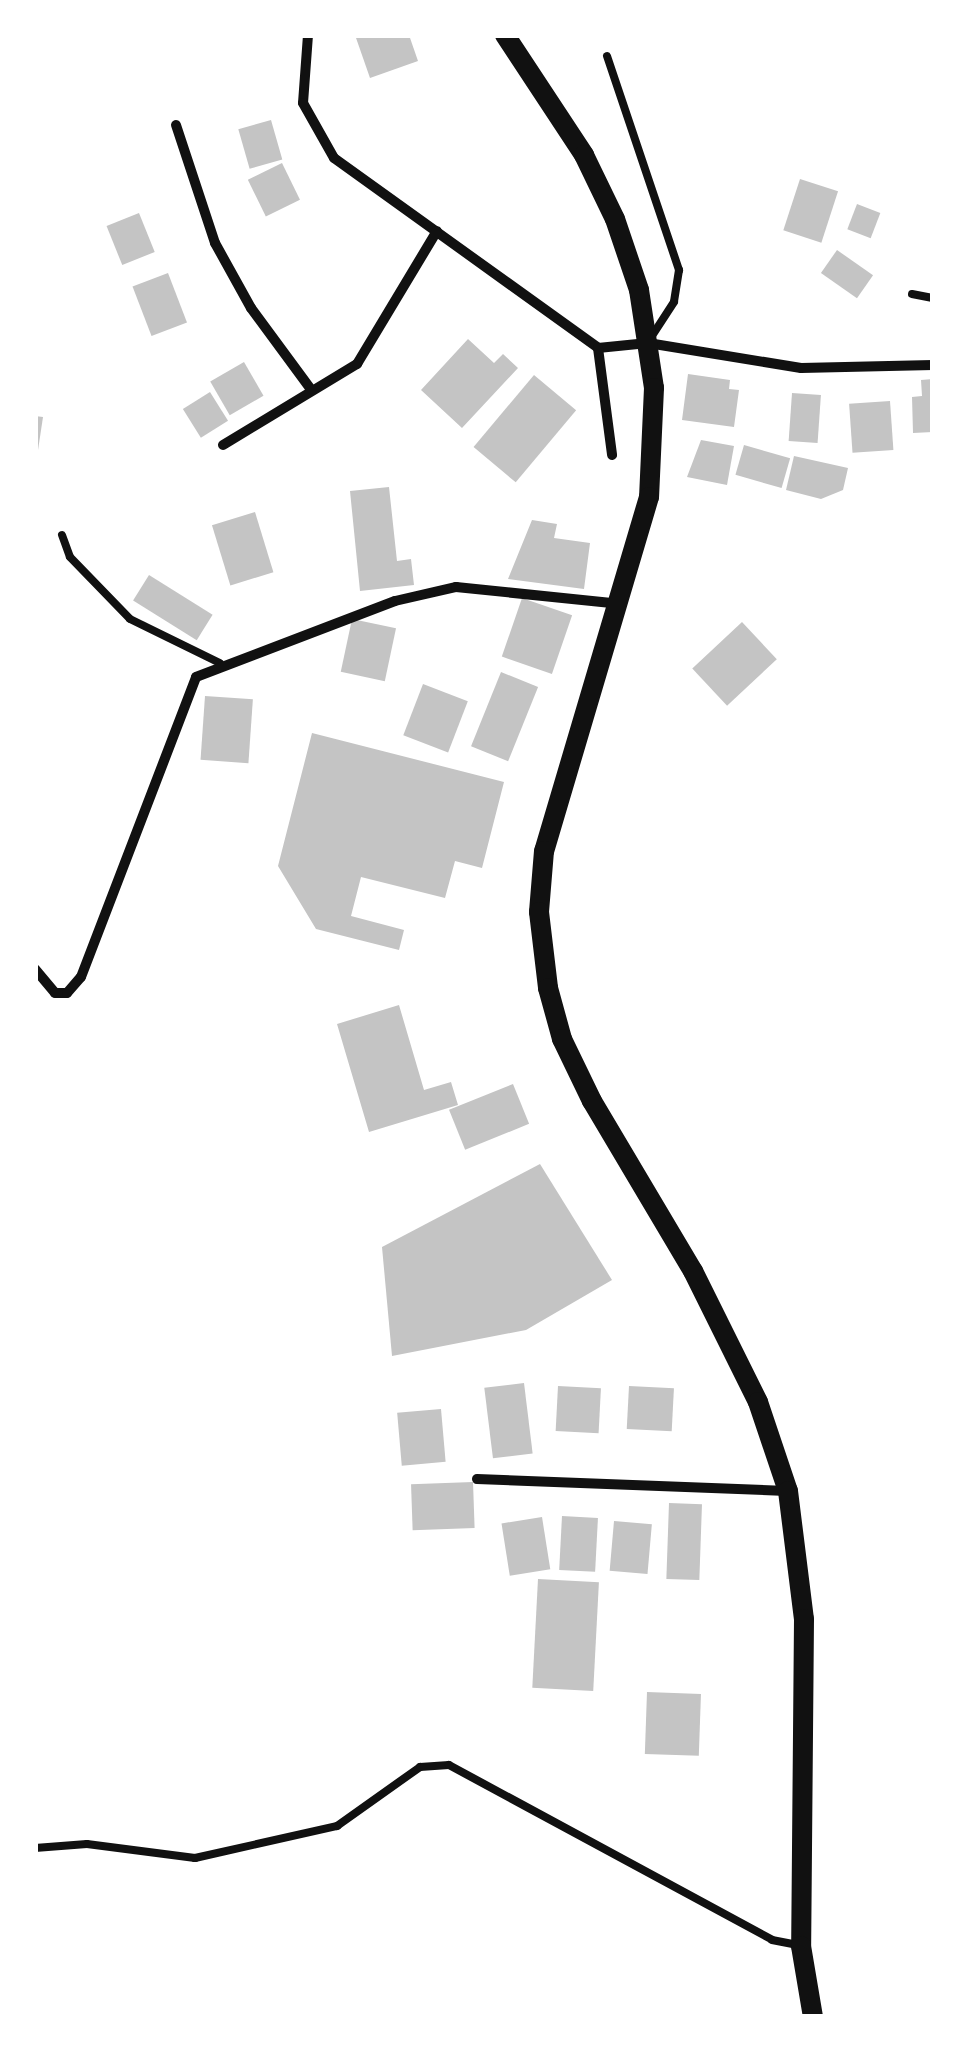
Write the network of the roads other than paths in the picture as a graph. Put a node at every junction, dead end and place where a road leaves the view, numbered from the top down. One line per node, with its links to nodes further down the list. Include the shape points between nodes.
1 (308, 35): 5 (street, via 303,104 334,158)
2 (505, 35): 8 (main road, via 584,155 614,219 639,290)
3 (608, 56): 8 (lane, via 679,270 674,302)
4 (176, 125): 11 (street, via 215,242 251,308)
5 (437, 232): 9 (street); 11 (street, via 357,364)
6 (912, 294): 7 (lane)
7 (933, 298)
8 (648, 343): 9 (street); 10 (street, via 800,368); 15 (main road, via 654,388 649,497)
9 (598, 348): 13 (street)
10 (933, 365)
11 (310, 388): 12 (street)
12 (223, 445)
13 (612, 455)
14 (62, 535): 16 (lane, via 70,557 130,619)
15 (622, 604): 16 (street, via 456,587 395,601); 19 (main road, via 565,763 544,851 539,912 548,988 562,1040 592,1101 692,1271 758,1402)
16 (220, 664): 17 (street, via 196,676 187,696 167,764 80,977 67,993 56,992)
17 (35, 969)
18 (477, 1479): 19 (street)
19 (788, 1491): 21 (main road, via 806,1676)
20 (35, 1848): 21 (lane, via 88,1844 195,1858 336,1826 420,1768 448,1765 772,1940)
21 (801, 1946): 22 (main road)
22 (813, 2017)

